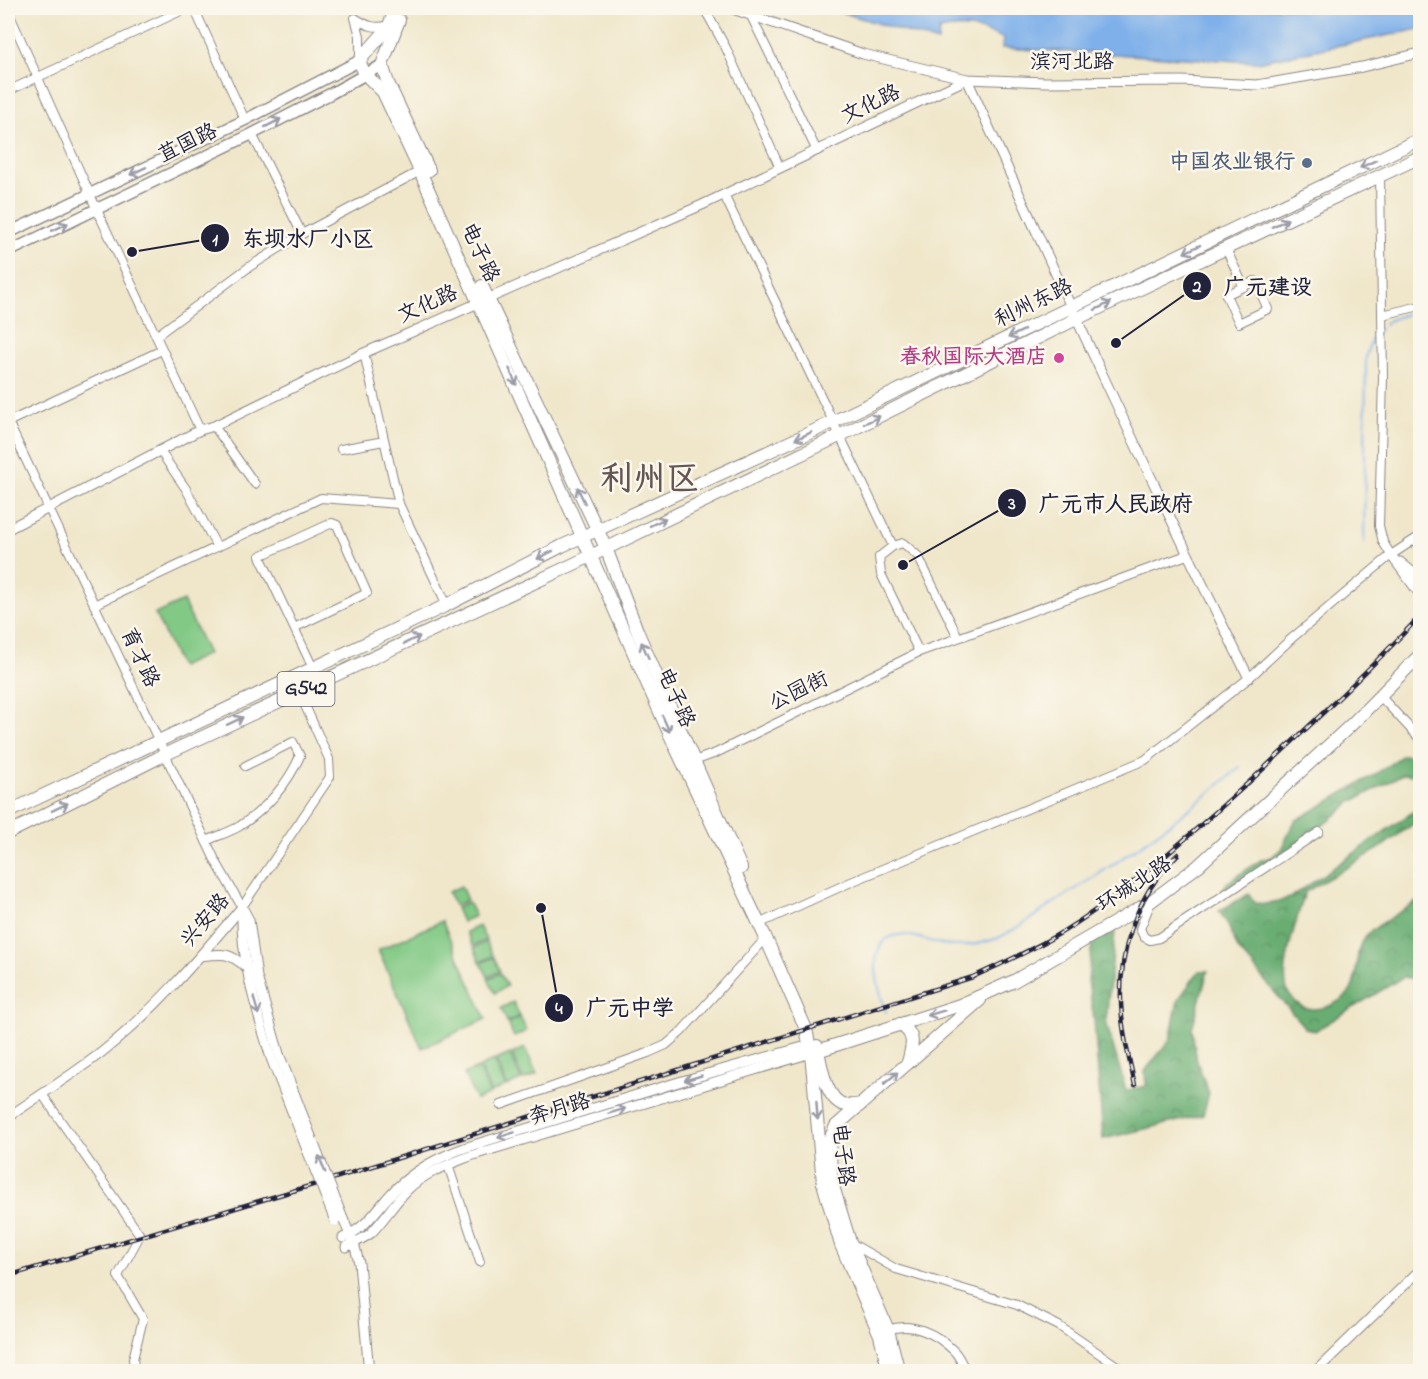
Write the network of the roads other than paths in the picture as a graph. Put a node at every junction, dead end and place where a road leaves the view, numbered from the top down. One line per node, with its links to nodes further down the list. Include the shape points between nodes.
1 (188, 8): 16 (street)
2 (194, 8): 19 (street)
3 (351, 8): 10 (street)
4 (396, 8): 11 (main road)
5 (403, 8): 14 (main road)
6 (704, 8): 24 (street)
7 (730, 8): 9 (street, 滨河北路)
8 (8, 11): 16 (street)
9 (750, 14): 17 (street, 滨河北路, via 863,54); 22 (street)
10 (355, 18): 11 (street, via 378,28); 13 (street)
11 (389, 25): 13 (main road)
12 (1420, 53): 17 (street, 滨河北路, via 1257,85)
13 (360, 61): 15 (main road, 电子路); 19 (main road, 苴国路)
14 (382, 65): 15 (main road, 苴国路); 25 (main road, 电子路)
15 (365, 74): 20 (main road, 苴国路, one-way to 15); 25 (main road, 电子路, via 383,92)
16 (38, 77): 18 (street); 27 (street)
17 (967, 79): 22 (street, 文化路); 37 (street)
18 (8, 92)
19 (244, 120): 27 (main road, 苴国路, one-way to 27)
20 (252, 134): 29 (main road, 苴国路); 31 (street)
21 (1420, 139): 37 (main road, 利州东路 / G542, one-way to 37)
22 (817, 151): 24 (street, 文化路)
23 (1420, 157): 26 (main road, 利州东路 / G542)
24 (780, 168): 28 (street, 文化路)
25 (424, 169): 31 (street); 35 (main road, 电子路)
26 (1380, 176): 32 (main road, 利州东路 / G542, one-way to 26); 38 (street)
27 (91, 194): 29 (street); 30 (main road, 苴国路)
28 (724, 195): 35 (street, 文化路); 43 (street)
29 (97, 210): 33 (main road, 苴国路, one-way to 29); 39 (street)
30 (8, 233)
31 (302, 234): 39 (street, via 249,267)
32 (1226, 249): 34 (street); 37 (main road, 利州东路 / G542, one-way to 32)
33 (8, 252)
34 (1244, 286): 34 (street, via 1226,295 1239,323 1268,309 1255,281)
35 (484, 300): 41 (street, 文化路); 54 (main road, 电子路, one-way to 35); 56 (main road, 电子路, one-way to 56)
36 (1420, 306): 38 (street)
37 (1074, 313): 43 (main road, 利州东路 / G542, one-way to 43); 46 (main road, 利州东路 / G542, one-way to 37); 60 (street)
38 (1382, 320): 61 (street, via 1379,526)
39 (156, 336): 40 (street)
40 (162, 350): 42 (street); 45 (street)
41 (364, 353): 44 (street, 文化路); 47 (street)
42 (8, 422): 52 (street, 育才路)
43 (833, 422): 46 (street); 54 (main road, 利州东路 / G542, one-way to 54)
44 (214, 426): 45 (street, 文化路); 50 (street)
45 (200, 430): 49 (street, 文化路)
46 (839, 436): 57 (street); 59 (main road, 利州东路 / G542, one-way to 46)
47 (384, 441): 48 (street); 51 (street)
48 (341, 449)
49 (160, 450): 52 (street, 文化路); 58 (street, via 192,499)
50 (255, 484)
51 (399, 504): 58 (street, via 321,498); 66 (street)
52 (48, 508): 53 (street, 文化路); 65 (street, 育才路)
53 (8, 529)
54 (597, 530): 56 (main road, G542); 59 (main road, 电子路)
55 (1420, 536): 61 (street)
56 (582, 537): 62 (main road, 电子路); 66 (main road, G542, one-way to 66)
57 (892, 546): 68 (street, via 903,543 918,556); 69 (street, via 879,557 881,573)
58 (217, 548): 65 (street)
59 (606, 548): 62 (main road, G542); 81 (main road, 电子路, one-way to 59)
60 (1187, 555): 68 (street); 72 (street)
61 (1391, 555): 63 (street); 64 (street); 72 (street)
62 (591, 556): 73 (main road, G542, one-way to 62); 91 (main road, 电子路, one-way to 91)
63 (1420, 578)
64 (1419, 593)
65 (94, 605): 77 (street, 育才路)
66 (447, 605): 71 (main road, G542)
67 (294, 628): 67 (street, via 367,593 337,525 332,523 260,556); 71 (street)
68 (957, 637): 69 (street, 公园街)
69 (919, 652): 81 (street, 公园街)
70 (1420, 655): 74 (main road, 环城北路)
71 (313, 668): 75 (main road, G542)
72 (1249, 678): 90 (street, via 1145,760)
73 (299, 692): 78 (main road, G542, one-way to 73); 89 (street, 兴安路, via 329,759 330,777)
74 (1380, 696): 76 (street); 88 (main road, 环城北路, via 1198,866)
75 (189, 725): 77 (main road, G542); 78 (main road)
76 (1420, 739)
77 (158, 740): 79 (main road, G542); 80 (street, 育才路)
78 (196, 740): 80 (main road, G542)
79 (136, 750): 82 (main road); 84 (main road, G542)
80 (166, 754): 82 (main road, G542); 87 (street, 育才路)
81 (694, 761): 90 (main road, 电子路)
82 (143, 765): 85 (main road, G542, one-way to 82)
83 (245, 766): 87 (street, via 293,742 300,756 282,788 261,810 239,827)
84 (8, 812)
85 (8, 832)
86 (1319, 832): 88 (street, via 1153,940 1144,937 1139,926)
87 (206, 841): 89 (street, 育才路)
88 (1150, 902): 94 (main road, 环城北路)
89 (242, 907): 92 (street, 兴安路); 93 (street, via 241,934); 98 (street, via 249,920)
90 (765, 921): 97 (main road, 电子路, via 812,1027)
91 (766, 938): 97 (main road, 电子路); 103 (street, via 666,1045)
92 (200, 956): 93 (street, via 224,953); 101 (street, 兴安路, via 156,1003 102,1051)
93 (247, 969): 98 (street, one-way to 98)
94 (990, 992): 95 (main road, 环城北路, one-way to 95); 99 (main road, 电子路)
95 (900, 1024): 96 (main road, 环城北路); 99 (main road, via 909,1030 912,1041)
96 (832, 1046): 97 (main road, 环城北路); 100 (main road)
97 (813, 1049): 100 (main road); 105 (street, 奔月路, one-way to 97); 106 (street, one-way to 106, via 682,1081 441,1157 399,1185); 113 (main road, 电子路, one-way to 113, via 823,1183 841,1245 880,1335)
98 (275, 1056): 106 (street, bridge)
99 (908, 1063): 102 (main road, 电子路, one-way to 99)
100 (824, 1078): 102 (main road, via 836,1100 844,1105)
101 (42, 1094): 104 (street, 兴安路); 111 (street, via 140,1235 118,1276 144,1319 133,1359)
102 (861, 1104): 107 (main road, 电子路, via 836,1126 829,1141 832,1183)
103 (501, 1105)
104 (8, 1117)
105 (448, 1165): 106 (street, 奔月路, via 408,1189 372,1232); 108 (street)
106 (348, 1240): 112 (street, via 359,1263)
107 (850, 1242): 110 (main road, 电子路); 116 (street, via 896,1269 1017,1305 1059,1326)
108 (480, 1262)
109 (1420, 1270): 117 (street)
110 (888, 1330): 114 (main road, 电子路); 115 (street, via 898,1326 924,1329 955,1352)
111 (135, 1371)
112 (369, 1371)
113 (889, 1371)
114 (899, 1371)
115 (966, 1371)
116 (1126, 1371)
117 (1316, 1371)

